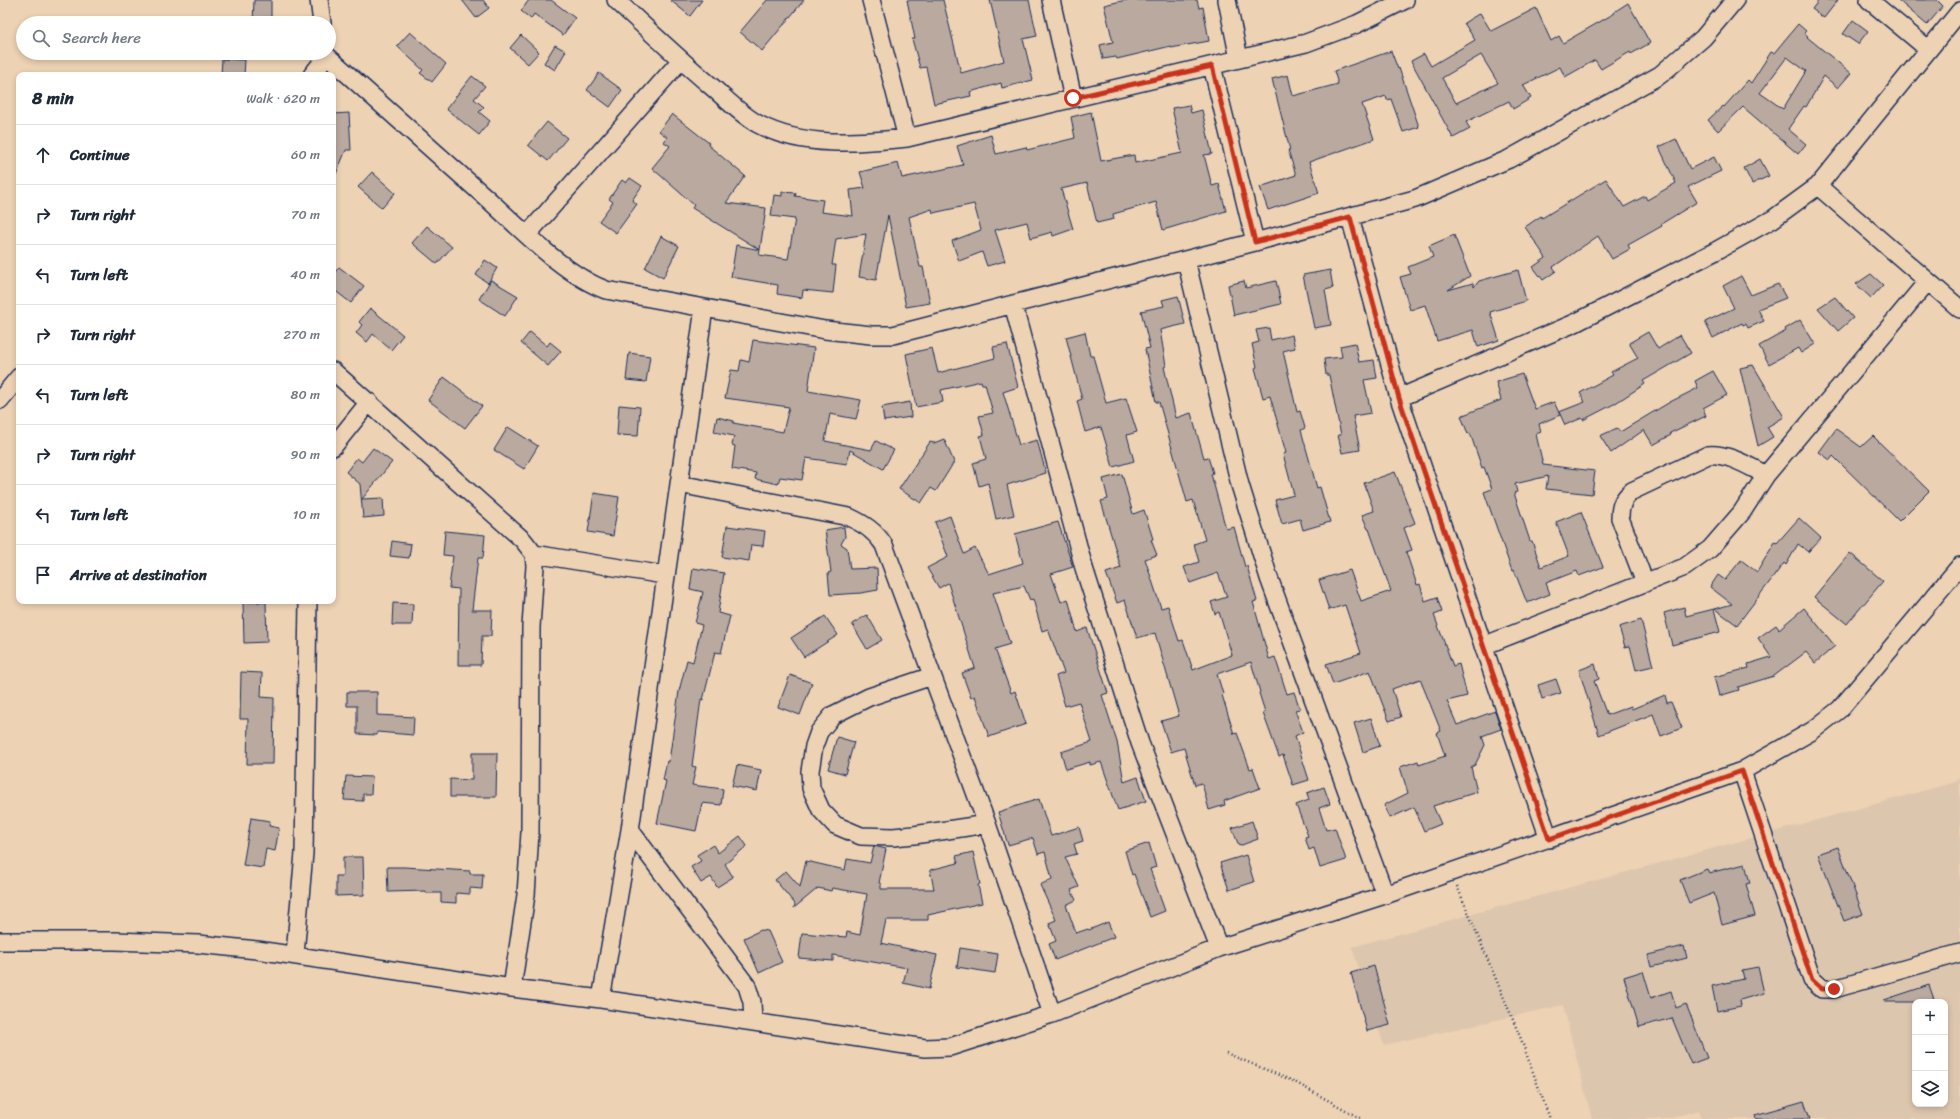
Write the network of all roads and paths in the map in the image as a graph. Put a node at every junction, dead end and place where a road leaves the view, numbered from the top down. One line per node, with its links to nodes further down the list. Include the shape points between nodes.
1 (319, 0): 10 (street)
2 (616, 0): 15 (street)
3 (871, 0): 19 (street)
4 (1050, 0): 18 (street)
5 (1228, 0): 12 (street)
6 (1405, 0): 12 (street, via 1358,24 1306,43)
7 (1735, 0): 21 (street, via 1703,38 1660,75 1509,159 1415,200)
8 (1869, 0): 11 (street)
9 (1960, 11): 11 (street)
10 (321, 16)
11 (1928, 49): 20 (street)
12 (1238, 58): 16 (street)
13 (321, 60): 17 (street)
14 (332, 60): 22 (street)
15 (681, 60): 19 (street, via 758,124 788,135 823,142 860,143); 22 (street)
16 (1212, 66): 18 (street); 23 (street)
17 (314, 72)
18 (1073, 98): 19 (street)
19 (907, 138)
20 (1818, 186): 25 (street); 31 (street, via 1773,219 1575,323)
21 (1350, 217): 23 (street); 31 (street)
22 (527, 235): 27 (street, via 592,285 606,290)
23 (1255, 242): 24 (street)
24 (1186, 260): 26 (street); 49 (street, via 1240,485 1264,564)
25 (1927, 282): 28 (street); 35 (street)
26 (1013, 304): 27 (street, via 892,335 825,330); 51 (street, via 1086,576 1140,743)
27 (704, 308): 36 (street)
28 (1960, 309)
29 (336, 374): 33 (street)
30 (16, 381): 32 (street)
31 (1399, 398): 42 (street)
32 (0, 400)
33 (369, 402): 34 (street); 37 (street, via 523,540)
34 (336, 443)
35 (1766, 475): 40 (street, via 1742,512 1710,549 1685,567); 40 (street, via 1729,457 1708,455 1632,491 1624,498 1620,518)
36 (679, 484): 39 (street); 43 (street, via 849,517 877,534 884,545)
37 (534, 554): 39 (street); 54 (street, via 530,832 526,895)
38 (1960, 566): 44 (street, via 1840,708 1812,731)
39 (664, 575): 46 (street)
40 (1645, 584): 42 (street)
41 (308, 604): 53 (street, via 304,853)
42 (1483, 646): 47 (street)
43 (932, 676): 45 (street); 45 (street, via 869,697 833,715 819,732 814,746 810,771 811,788 821,810 835,825 861,836 914,836)
44 (1742, 771): 47 (street); 52 (street, via 1812,980 1822,989 1834,989)
45 (987, 824): 56 (street)
46 (630, 830): 55 (street); 57 (street, via 747,986 752,1002)
47 (1549, 839): 48 (street)
48 (1450, 871): 49 (street); 60 (path, via 1521,1039)
49 (1385, 894): 51 (street)
50 (0, 941): 53 (street, via 198,944)
51 (1219, 948): 56 (street)
52 (1960, 953)
53 (295, 954): 54 (street)
54 (512, 988): 55 (street)
55 (601, 999): 57 (street)
56 (1052, 1014): 57 (street, via 940,1049)
57 (753, 1022)
58 (1226, 1053): 59 (path, via 1293,1081)
59 (1362, 1119)
60 (1550, 1119)

